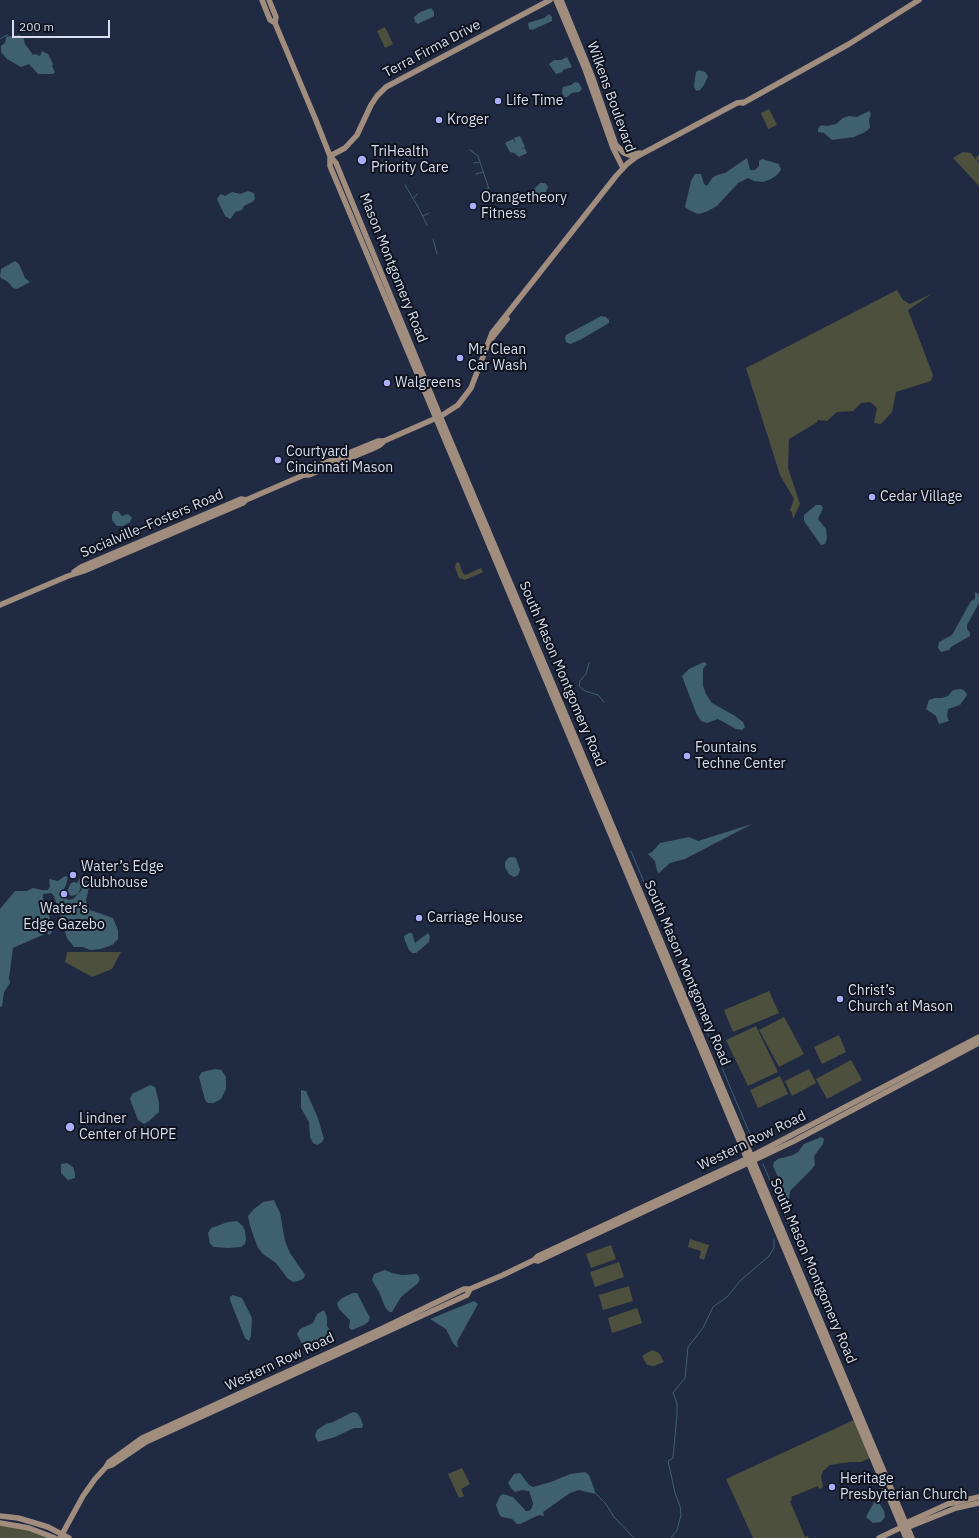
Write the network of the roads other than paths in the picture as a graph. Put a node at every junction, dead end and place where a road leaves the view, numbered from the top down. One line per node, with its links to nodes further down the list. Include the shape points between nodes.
1 (262, 0): 7 (main road, Mason Montgomery Road, via 270,20)
2 (269, 0): 7 (main road, Mason Montgomery Road, via 276,17)
3 (550, 0): 11 (main road, Terra Firma Drive, via 386,87 371,105 351,143)
4 (556, 0): 12 (main road, Wilkens Boulevard)
5 (561, 0): 9 (main road, Wilkens Boulevard, via 592,76)
6 (919, 0): 8 (main road, Socialville–Fosters Road, via 849,44)
7 (275, 23): 11 (main road, Mason Montgomery Road)
8 (745, 102): 10 (main road, Socialville–Fosters Road, via 737,103); 12 (main road, Socialville–Fosters Road)
9 (616, 146): 10 (main road, via 629,155); 12 (main road, Wilkens Boulevard)
10 (648, 151): 12 (main road, Socialville–Fosters Road)
11 (330, 156): 13 (main road, Mason Montgomery Road, via 336,163 430,390); 13 (main road, Mason Montgomery Road, via 330,166)
12 (623, 168): 13 (main road, Socialville–Fosters Road, via 496,327 470,392 458,405)
13 (438, 417): 14 (main road, Socialville–Fosters Road, via 307,470 304,475 243,503); 17 (main road, South Mason Montgomery Road)
14 (0, 605)
15 (979, 1037): 17 (main road, Western Row Road)
16 (979, 1043): 17 (main road, Western Row Road)
17 (750, 1160): 22 (main road, South Mason Montgomery Road); 23 (main road, Western Row Road, via 538,1256 470,1289 467,1295 146,1442 106,1467 88,1489)
18 (979, 1497): 22 (main road, via 948,1504)
19 (979, 1503): 22 (main road)
20 (0, 1516): 23 (main road, via 35,1523)
21 (0, 1523): 24 (main road, via 29,1528)
22 (905, 1526): 26 (main road); 27 (main road, South Mason Montgomery Road); 28 (main road, South Mason Montgomery Road)
23 (61, 1536): 25 (main road)
24 (55, 1538)
25 (69, 1538)
26 (879, 1538)
27 (906, 1538)
28 (912, 1538)

